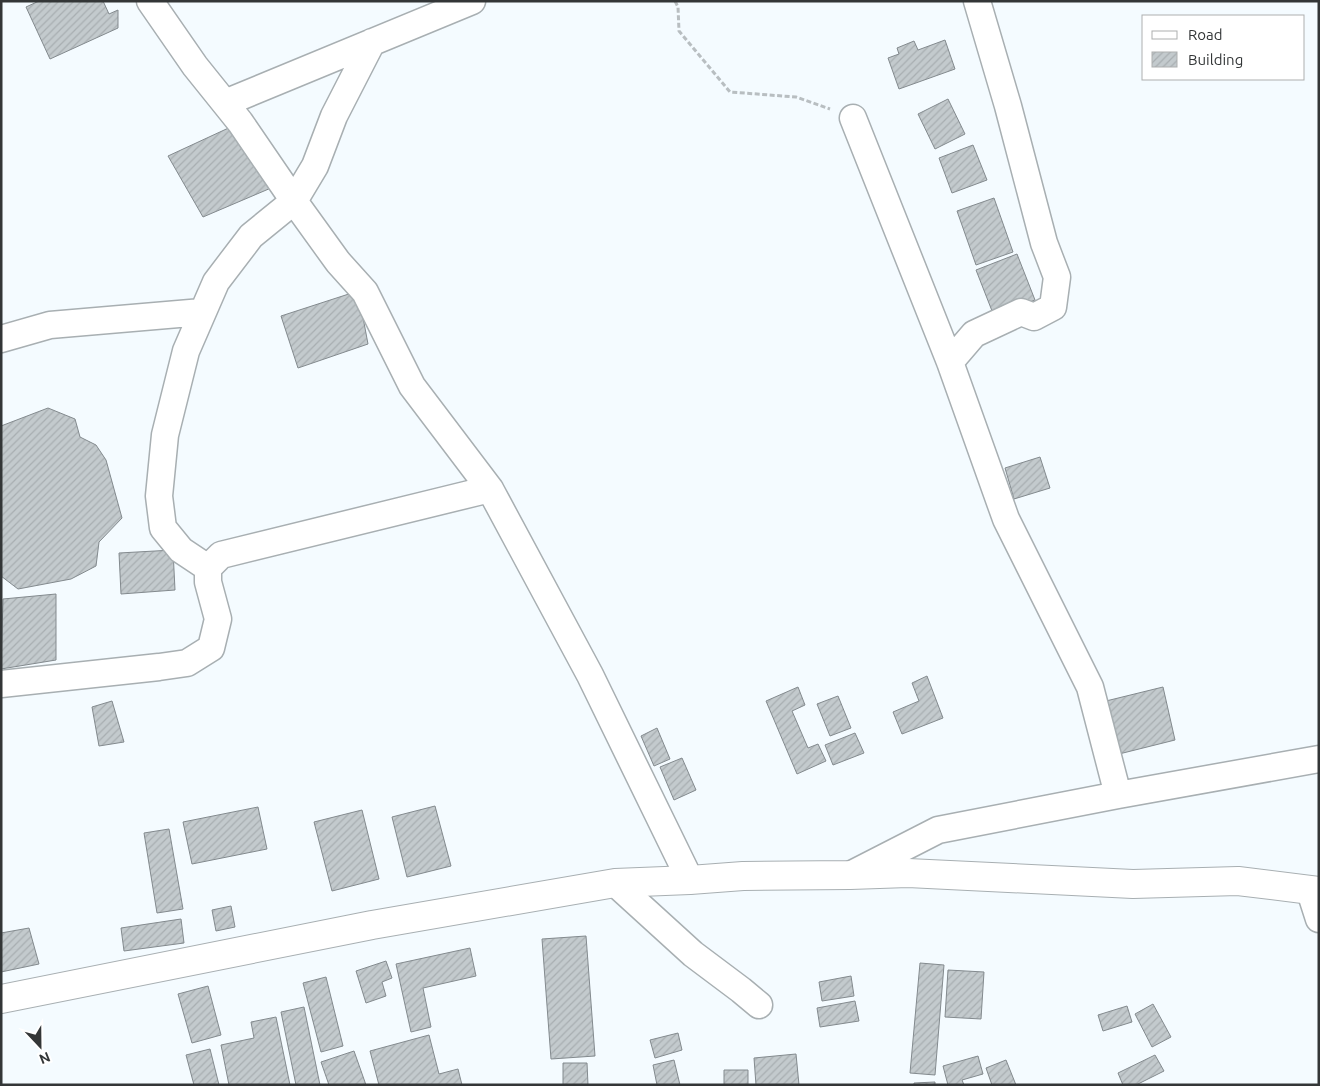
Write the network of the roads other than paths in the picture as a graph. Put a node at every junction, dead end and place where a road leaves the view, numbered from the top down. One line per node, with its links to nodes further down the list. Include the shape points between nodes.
1 (150, 1): 5 (street, via 194,66)
2 (472, 1): 4 (street)
3 (977, 1): 10 (street, via 1044,243 1057,277 1053,307 1034,317 1021,312 974,334)
4 (372, 42): 5 (street); 7 (street, via 334,116 315,166)
5 (225, 103): 7 (street)
6 (853, 118): 10 (street)
7 (294, 201): 8 (street, via 251,236 216,282); 11 (street, via 338,262 365,292 412,386)
8 (202, 312): 9 (street, via 50,325); 12 (street, via 186,350 165,434 159,496 163,528 181,550)
9 (1, 339)
10 (950, 362): 15 (street, via 1006,519 1090,687)
11 (490, 489): 12 (street, via 221,555); 17 (street, via 590,675)
12 (208, 568): 13 (street, via 208,582 218,619 211,648 187,662)
13 (1, 684)
14 (1319, 759): 15 (street)
15 (1118, 795): 16 (street, via 938,830)
16 (850, 875): 17 (street); 19 (street, via 908,873 1133,884 1238,881)
17 (690, 880): 18 (street)
18 (615, 883): 21 (street, via 372,925); 22 (street, via 693,954)
19 (1315, 891): 20 (street)
20 (1319, 919)
21 (1, 999)
22 (759, 1005)

